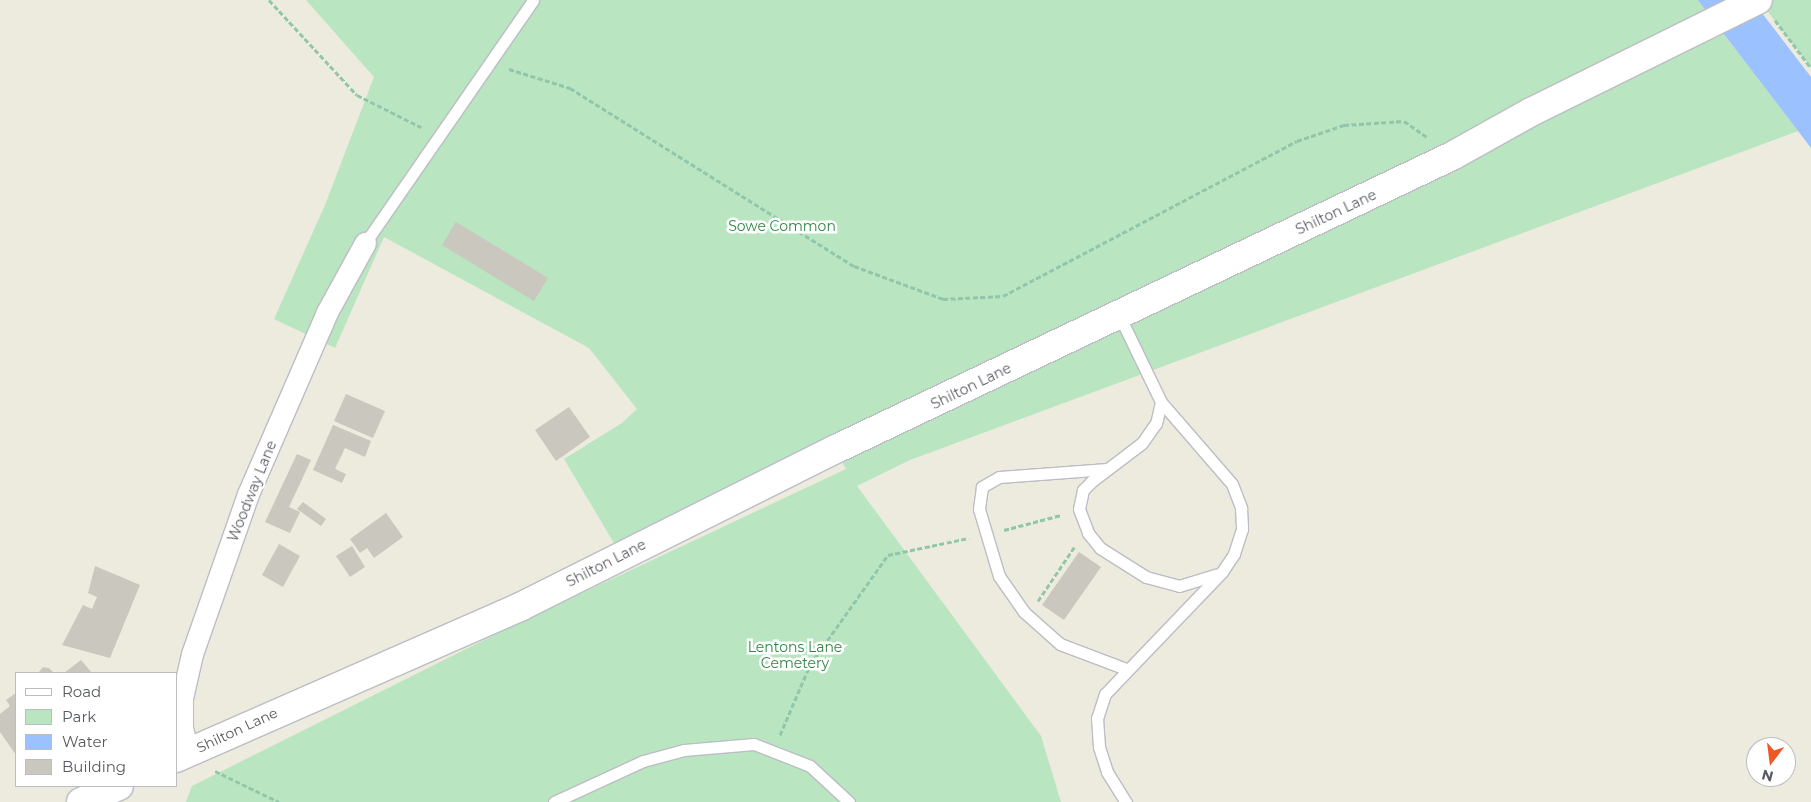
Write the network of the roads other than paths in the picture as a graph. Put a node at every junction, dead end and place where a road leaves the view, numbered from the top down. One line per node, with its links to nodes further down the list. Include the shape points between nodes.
1 (533, 0): 3 (lane)
2 (1764, 8): 4 (street, Shilton Lane, via 1680,38 1454,155)
3 (365, 242): 9 (street, Woodway Lane, via 327,312 248,494 192,654 182,698)
4 (1119, 315): 5 (lane); 9 (street, Shilton Lane, via 836,449 520,607)
5 (1161, 402): 6 (lane, via 1156,423 1142,443); 7 (lane, via 1232,484 1241,508 1242,529 1234,554)
6 (1107, 469): 7 (lane, via 1083,490 1080,510 1088,533 1100,548 1160,583 1199,582); 8 (lane, via 988,480 979,496 985,535 999,576 1026,615 1060,644)
7 (1222, 572): 8 (lane)
8 (1126, 669): 14 (lane, via 1105,694 1098,718 1107,772)
9 (182, 755)
10 (116, 793): 11 (street)
11 (81, 802)
12 (554, 802): 13 (lane, via 643,761 684,750 754,744 774,749 810,766)
13 (849, 802)
14 (1126, 802)

